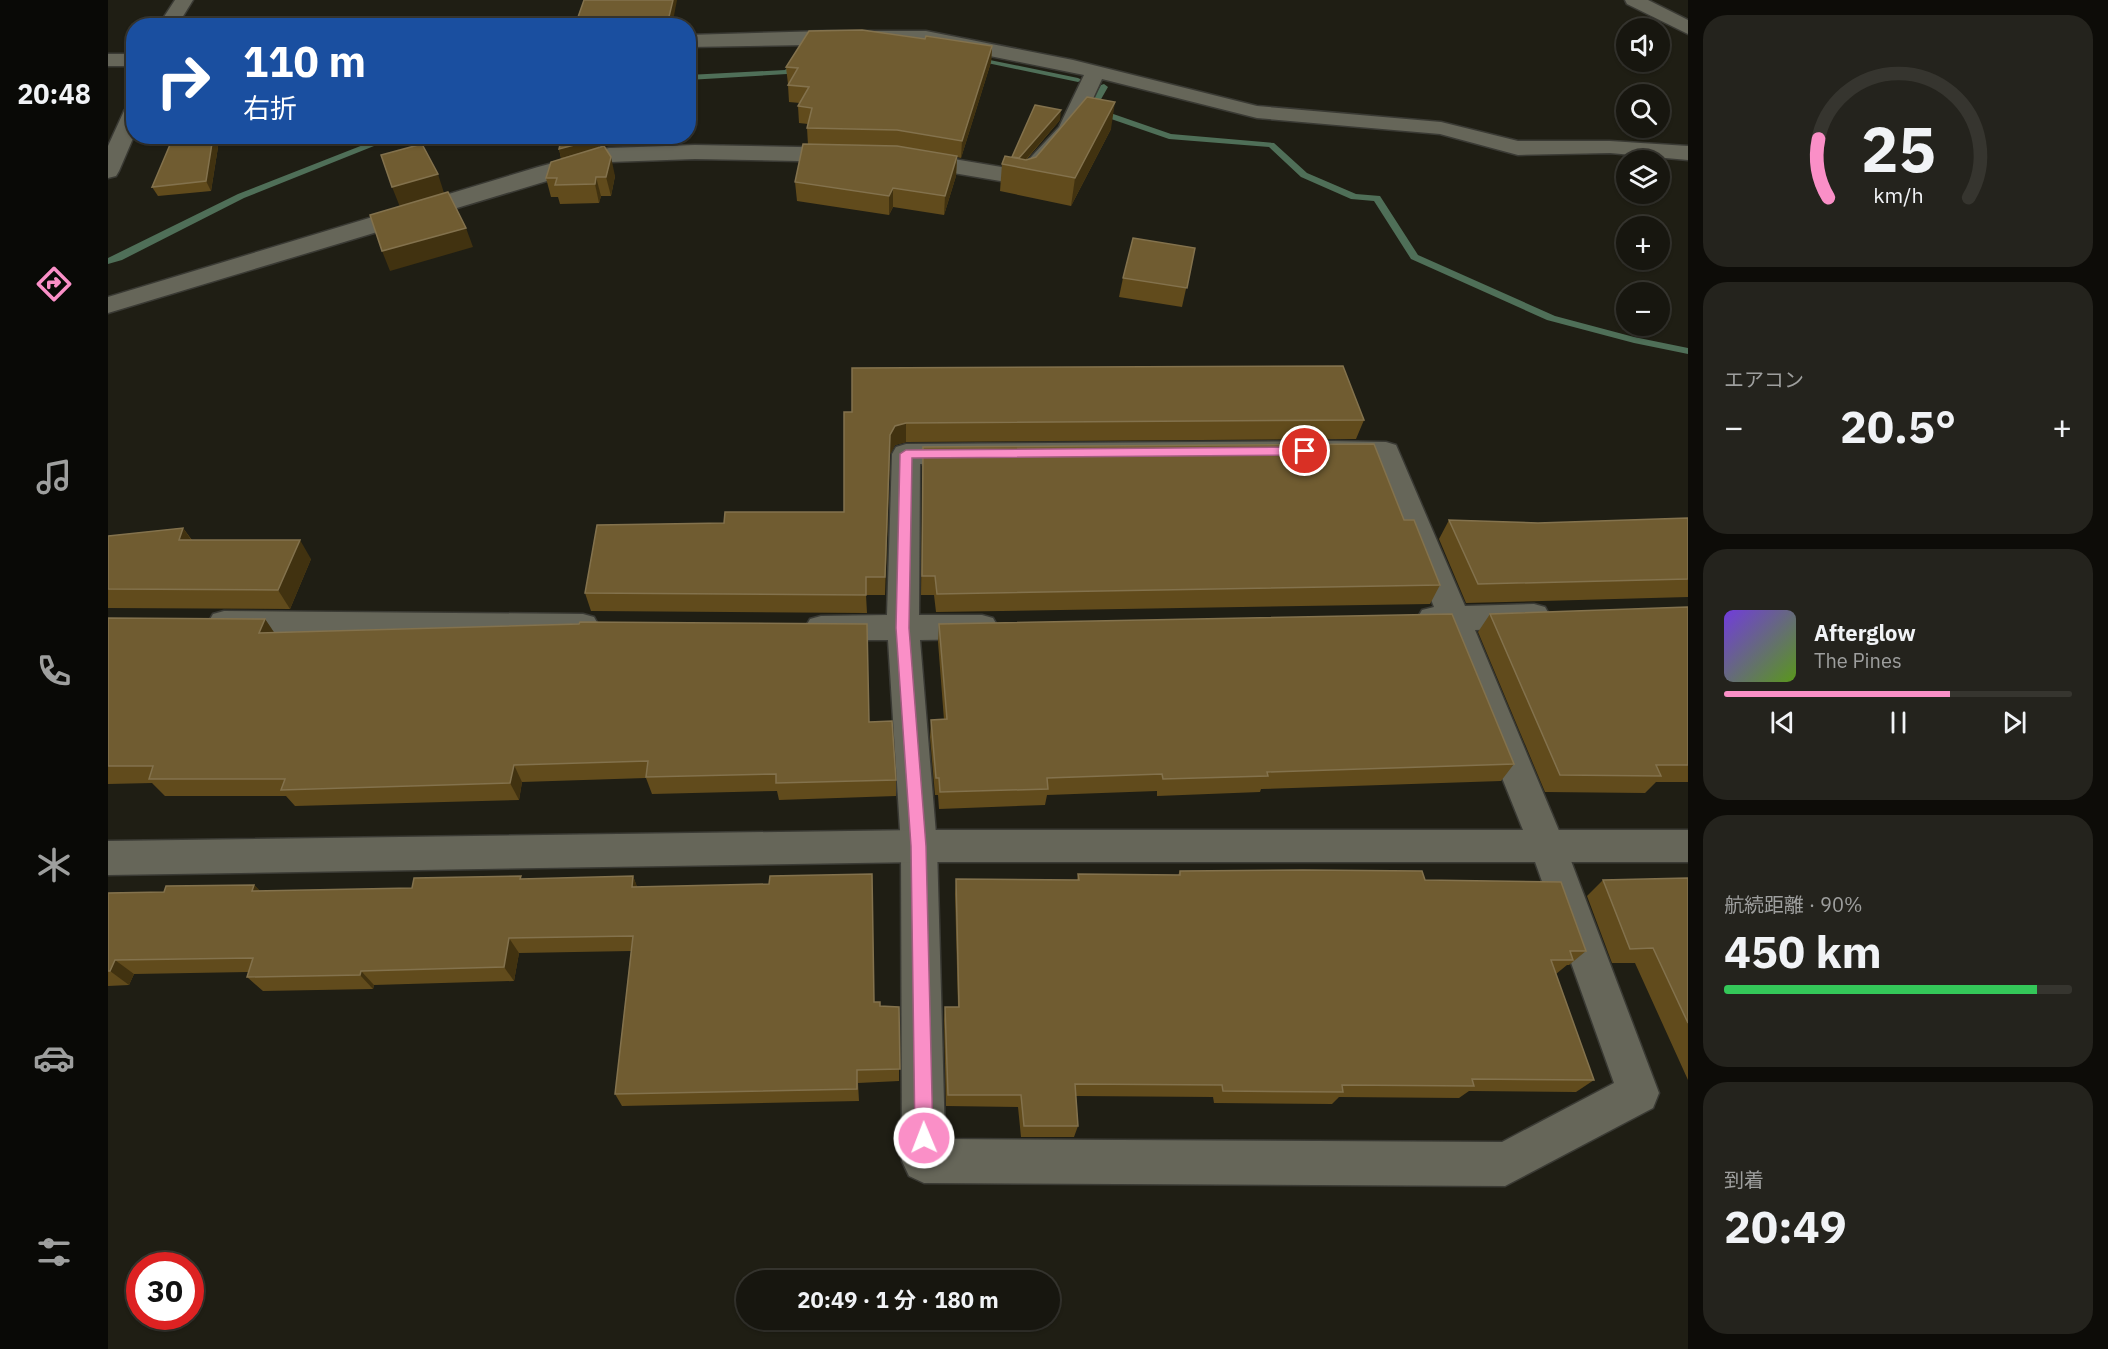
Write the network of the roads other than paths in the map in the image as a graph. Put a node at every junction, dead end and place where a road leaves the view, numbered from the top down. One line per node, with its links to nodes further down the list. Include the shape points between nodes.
1 (184, 0): 3 (street)
2 (1634, 0): 4 (street)
3 (172, 18)
4 (1688, 28)
5 (696, 41): 8 (street, via 926,37)
6 (108, 60): 7 (street)
7 (126, 60)
8 (1095, 73): 10 (street, via 1257,112 1441,128 1518,148 1610,147); 12 (street, via 1068,129 1024,178)
9 (122, 123): 13 (street)
10 (1688, 153)
11 (861, 155): 14 (street, via 609,155)
12 (885, 156)
13 (108, 171)
14 (108, 305)
15 (1558, 615): 16 (street)
16 (1452, 618): 17 (street); 22 (street, via 1386,452 906,454); 23 (street)
17 (1405, 619)
18 (191, 622): 19 (street)
19 (606, 626)
20 (1010, 626): 22 (street)
21 (796, 627): 22 (street)
22 (903, 628): 24 (street)
23 (1547, 845): 24 (street); 24 (street, via 1638,1093 1505,1164 924,1161); 25 (street)
24 (919, 846): 26 (street)
25 (1688, 846)
26 (108, 858)

